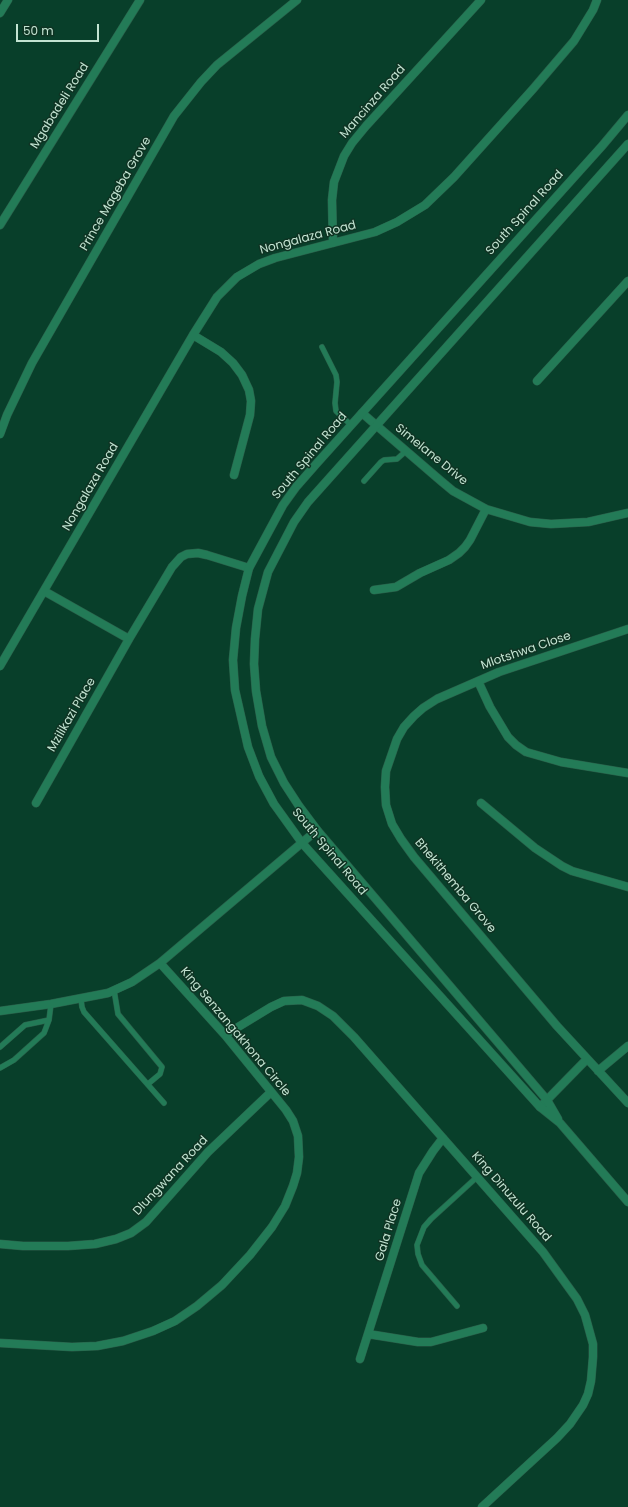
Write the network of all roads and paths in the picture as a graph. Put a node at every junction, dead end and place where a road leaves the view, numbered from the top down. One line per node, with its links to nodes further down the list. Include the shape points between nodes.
1 (8, 0): 6 (street)
2 (140, 0): 9 (street, Mgabadeli Road)
3 (297, 0): 18 (street, Prince Mageba Grove, via 217,65 174,116 32,363)
4 (481, 0): 10 (street, Mancinza Road, via 366,126 344,156 334,182)
5 (597, 0): 10 (street, Nongalaza Road, via 574,40 438,193 412,214 388,227)
6 (0, 13)
7 (628, 115): 15 (street, South Spinal Road)
8 (628, 144): 17 (street, South Spinal Road)
9 (0, 225)
10 (333, 243): 12 (street, Nongalaza Road, via 275,258 247,270 217,297)
11 (628, 281): 14 (street)
12 (193, 335): 20 (street, via 221,352 233,363 249,390 250,415); 26 (street, Nongalaza Road)
13 (322, 347): 16 (lane, via 336,375 336,411)
14 (537, 381)
15 (362, 413): 16 (street, South Spinal Road); 17 (street, Simelane Drive)
16 (351, 425): 24 (street, South Spinal Road, via 292,493)
17 (376, 425): 19 (street, Simelane Drive); 34 (street, South Spinal Road, via 308,502 294,522 268,572 258,609 254,664 262,726 271,757 284,783)
18 (0, 434)
19 (406, 451): 21 (lane, via 397,459 381,462); 22 (street, Simelane Drive, via 453,491)
20 (234, 475)
21 (364, 481)
22 (486, 509): 23 (street, Simelane Drive, via 530,522 551,524 588,522); 25 (street, via 470,540 459,553 396,587)
23 (628, 513)
24 (249, 568): 28 (street, Mzilikazi Place, via 198,553 181,557 172,567); 35 (street, South Spinal Road, via 236,628 233,660 235,690 248,748 259,776 274,804)
25 (374, 590)
26 (44, 591): 28 (street); 29 (street, Nongalaza Road)
27 (628, 628): 30 (street, Mlotshwa Close)
28 (129, 639): 32 (street, Mzilikazi Place)
29 (0, 666)
30 (478, 681): 31 (street, Mlotshwa Close, via 508,737 526,752 561,762); 46 (street, Bhekithemba Grove, via 437,699 404,727 391,753 386,771 386,805 392,824 414,857)
31 (628, 773)
32 (36, 803)
33 (481, 803): 36 (street, via 535,848 562,866)
34 (317, 830): 35 (street); 51 (street, South Spinal Road)
35 (302, 843): 37 (street); 54 (street, South Spinal Road)
36 (628, 888)
37 (160, 963): 38 (street, via 132,982); 43 (street, King Senzangakhona Circle)
38 (114, 990): 39 (street); 49 (lane, via 118,1014 162,1067 160,1074)
39 (81, 999): 40 (street); 49 (lane, via 84,1012)
40 (51, 1004): 41 (street); 42 (lane)
41 (0, 1011)
42 (49, 1020): 45 (lane, via 25,1025); 47 (lane, via 41,1036 14,1060)
43 (225, 1035): 50 (street, King Senzangakhona Circle); 56 (street, King Dinuzulu Road, via 284,1001 302,1000 318,1006 333,1016 354,1037)
44 (628, 1046): 48 (street)
45 (0, 1047)
46 (587, 1059): 48 (street, Bhekithemba Grove); 51 (street)
47 (0, 1068)
48 (598, 1071): 53 (street, Bhekithemba Grove)
49 (148, 1084): 52 (lane)
50 (271, 1092): 59 (street, Dlungwana Road, via 208,1152 146,1222 131,1233 94,1244); 63 (street, King Senzangakhona Circle, via 293,1121 298,1136 297,1173 285,1206 272,1227 222,1285 175,1321 123,1341 72,1347)
51 (547, 1100): 54 (street); 55 (street, South Spinal Road)
52 (164, 1103)
53 (628, 1103)
54 (540, 1107): 55 (street, South Spinal Road)
55 (560, 1123): 58 (street, South Spinal Road)
56 (443, 1138): 57 (street, King Dinuzulu Road); 62 (street, Gala Place, via 419,1173)
57 (477, 1177): 60 (lane, via 431,1219 424,1227 417,1245 422,1265); 65 (street, King Dinuzulu Road, via 543,1252 577,1299 585,1315 593,1344 591,1381 583,1405 570,1424)
58 (628, 1202)
59 (0, 1244)
60 (457, 1306)
61 (483, 1328): 62 (street, via 431,1342)
62 (368, 1334): 64 (street, Gala Place)
63 (0, 1342)
64 (360, 1359)
65 (482, 1507)

